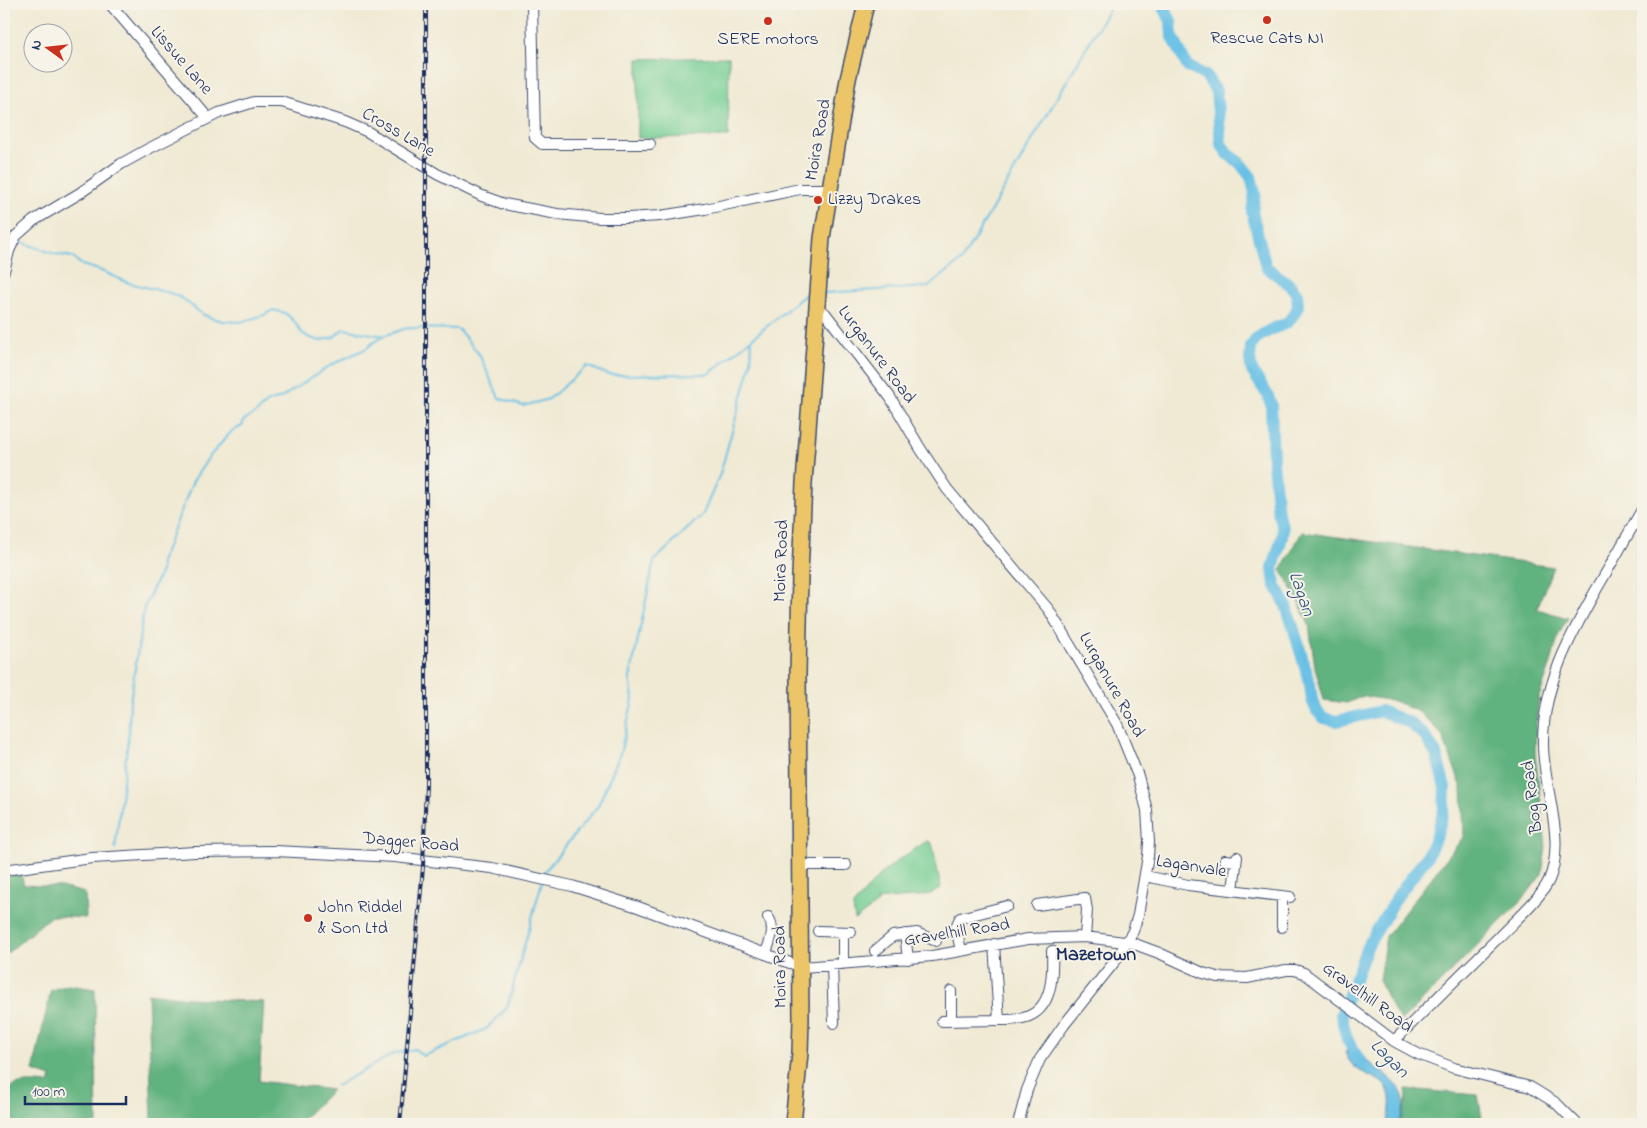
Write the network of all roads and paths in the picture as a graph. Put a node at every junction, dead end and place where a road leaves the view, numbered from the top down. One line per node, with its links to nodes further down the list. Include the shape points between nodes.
1 (110, 4): 4 (street, Lissue Lane)
2 (532, 4): 5 (street, via 535,138 542,144)
3 (866, 4): 6 (highway, Moira Road, via 848,80)
4 (208, 118): 6 (street, Cross Lane, via 254,102 288,104 356,126 448,180 488,199 577,216 660,216 800,189); 7 (street, Cross Lane, via 121,164 33,221 14,239)
5 (650, 144)
6 (829, 189): 8 (highway, Moira Road)
7 (4, 271)
8 (817, 299): 11 (highway, Moira Road, via 800,575); 14 (street, Lurganure Road, via 880,382 947,489 1041,599 1103,698 1129,751 1144,796 1149,825)
9 (1643, 508): 37 (street, Bog Road, via 1573,632 1555,673 1546,707 1543,743 1555,850 1548,882 1521,914)
10 (1233, 859): 15 (street, Laganvale)
11 (799, 865): 12 (street); 33 (highway, Moira Road)
12 (846, 865)
13 (4, 870): 29 (street, Dagger Road, via 122,856 196,852 275,851 395,857 476,866 549,880 638,907)
14 (1145, 876): 15 (street, Laganvale); 24 (street, Lurganure Road, via 1138,915)
15 (1233, 890): 19 (street, Laganvale, via 1286,897)
16 (1037, 905): 22 (street, via 1085,898)
17 (1007, 906): 28 (street, via 960,918 956,927)
18 (768, 917): 29 (street, via 772,939)
19 (1282, 927)
20 (818, 931): 31 (street, via 847,932)
21 (905, 934): 23 (street, via 917,933); 27 (street, via 893,936); 30 (street)
22 (1085, 937): 24 (street, Gravelhill Road); 25 (street, Gravelhill Road, via 1043,937)
23 (936, 941)
24 (1128, 942): 37 (street, Gravelhill Road, via 1216,977 1247,978 1295,970 1312,977); 39 (street, Lurganure Road, via 1040,1059)
25 (994, 944): 28 (street, Gravelhill Road); 36 (street)
26 (1052, 950): 36 (street, via 1053,978 1039,1008 1022,1019)
27 (875, 951)
28 (961, 951): 30 (street, Gravelhill Road)
29 (766, 954): 33 (street, Dagger Road)
30 (908, 958): 31 (street, Gravelhill Road)
31 (843, 964): 32 (street, Gravelhill Road)
32 (832, 965): 33 (street, Gravelhill Road); 35 (street)
33 (800, 966): 38 (highway, Moira Road, via 800,1053)
34 (950, 991): 36 (street, via 947,1021)
35 (837, 1018)
36 (999, 1020)
37 (1394, 1041): 40 (street, Gravelhill Road, via 1454,1068 1530,1087 1556,1102)
38 (793, 1124)
39 (1018, 1124)
40 (1577, 1124)

